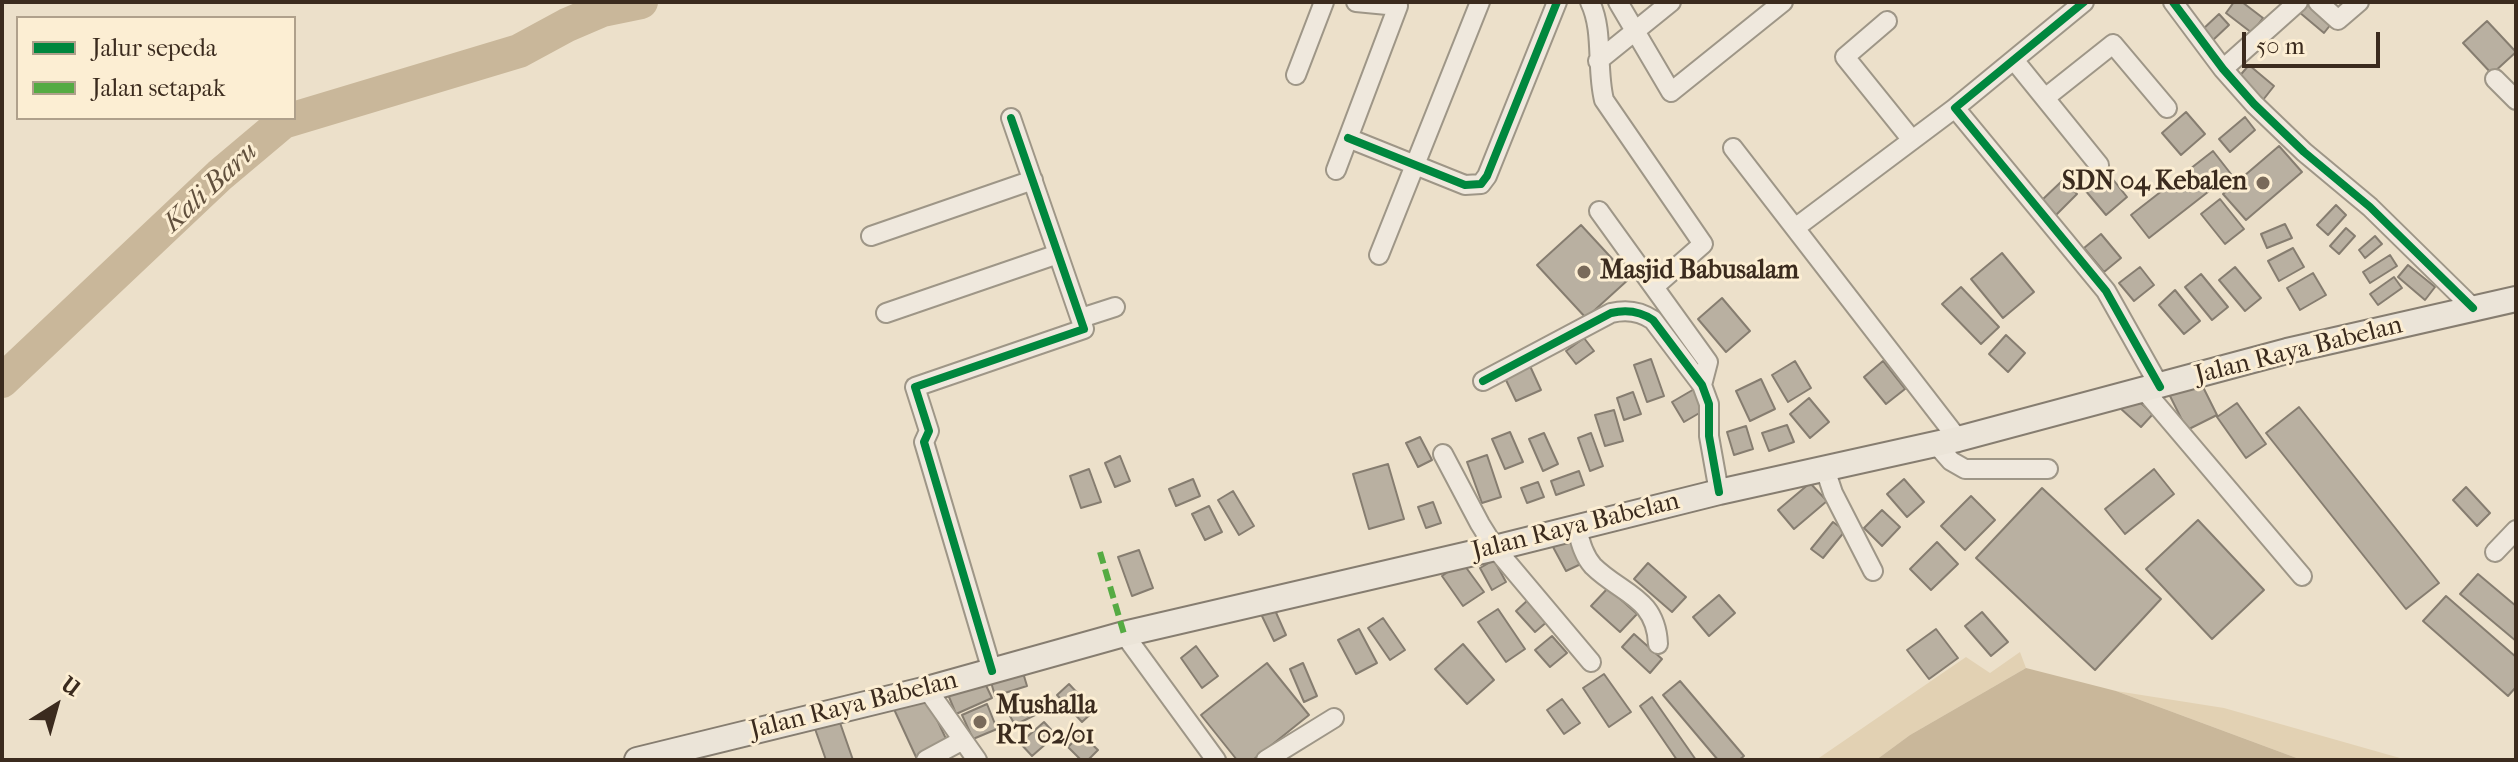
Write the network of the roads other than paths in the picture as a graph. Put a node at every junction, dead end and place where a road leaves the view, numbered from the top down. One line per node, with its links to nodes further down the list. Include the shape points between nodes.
1 (1324, 2): 19 (street)
2 (1356, 2): 26 (street, via 1398,6)
3 (1480, 2): 29 (street)
4 (1557, 2): 29 (street, via 1481,184 1465,185)
5 (1590, 2): 17 (street, via 1596,15)
6 (1618, 2): 15 (street)
7 (1671, 2): 15 (street)
8 (1783, 2): 15 (street, via 1671,92)
9 (2084, 2): 16 (street)
10 (2173, 2): 18 (street)
11 (2298, 2): 18 (street)
12 (2318, 2): 13 (street, via 2338,20)
13 (2359, 2)
14 (1887, 21): 27 (street, via 1845,57)
15 (1634, 32): 17 (street)
16 (2014, 60): 21 (street); 23 (street)
17 (1598, 61): 38 (street, via 1604,100 1703,244)
18 (2223, 69): 41 (street, via 2304,152 2370,207)
19 (1296, 75)
20 (2495, 79): 22 (street)
21 (2045, 98): 24 (street, via 2113,44); 30 (street)
22 (2516, 100)
23 (1955, 108): 27 (street); 46 (street, via 2106,291)
24 (2167, 108)
25 (1011, 118): 32 (street)
26 (1348, 138): 29 (street); 31 (street)
27 (1912, 140): 34 (street)
28 (1733, 148): 34 (street)
29 (1415, 164): 37 (street)
30 (2099, 165)
31 (1336, 170)
32 (1033, 180): 35 (street); 36 (street)
33 (1599, 211): 38 (street)
34 (1795, 228): 47 (street)
35 (871, 236)
36 (1058, 254): 42 (street); 43 (street)
37 (1379, 255)
38 (1654, 287): 45 (street, via 1708,362)
39 (2516, 299): 41 (main road, Jalan Raya Babelan)
40 (1115, 307): 43 (street)
41 (2473, 308): 46 (main road, Jalan Raya Babelan)
42 (886, 313)
43 (1081, 318): 61 (street, via 1084,329 915,387 929,431 924,442)
44 (1483, 381): 45 (street, via 1621,310 1653,320)
45 (1702, 385): 51 (street)
46 (2152, 388): 47 (main road, Jalan Raya Babelan); 57 (street)
47 (1947, 442): 49 (main road, Jalan Raya Babelan); 50 (street, via 1951,461 1965,469)
48 (1443, 454): 54 (street)
49 (1825, 469): 51 (main road, Jalan Raya Babelan); 56 (street)
50 (2048, 469)
51 (1719, 492): 52 (main road, Jalan Raya Babelan)
52 (1576, 526): 54 (main road, Jalan Raya Babelan); 59 (street, via 1588,560 1650,612)
53 (2516, 530): 55 (street)
54 (1495, 548): 58 (main road, Jalan Raya Babelan); 60 (street)
55 (2495, 552)
56 (1873, 571)
57 (2302, 576)
58 (1124, 634): 61 (main road, Jalan Raya Babelan); 68 (street)
59 (1658, 644)
60 (1591, 662)
61 (992, 671): 62 (main road, Jalan Raya Babelan)
62 (927, 689): 64 (street); 65 (main road, Jalan Raya Babelan)
63 (1334, 718): 69 (street)
64 (963, 740): 66 (street); 67 (street)
65 (637, 760)
66 (926, 760)
67 (977, 760)
68 (1216, 760)
69 (1266, 760)

